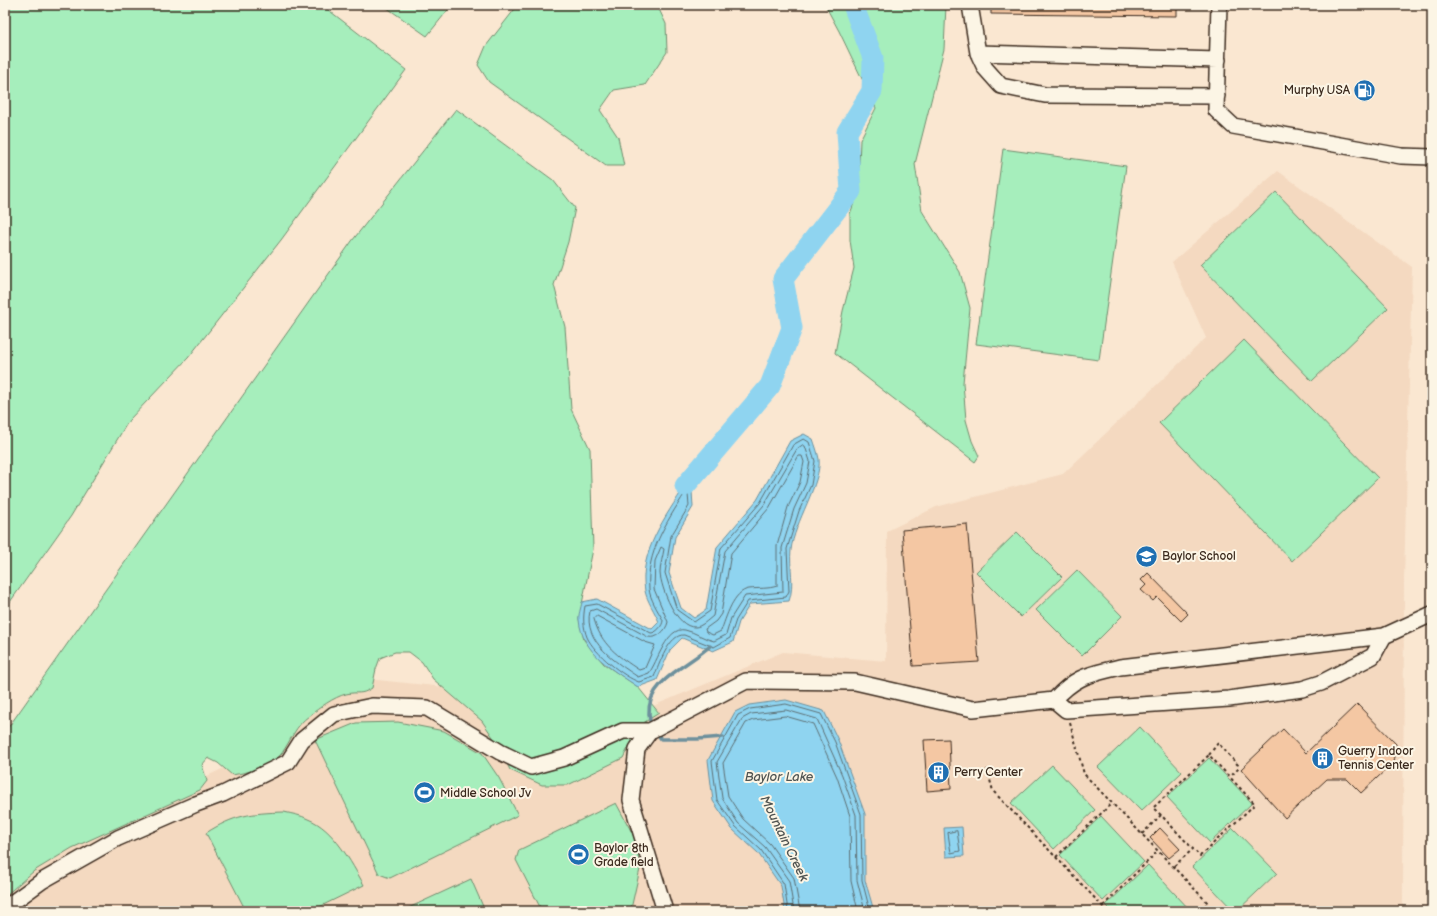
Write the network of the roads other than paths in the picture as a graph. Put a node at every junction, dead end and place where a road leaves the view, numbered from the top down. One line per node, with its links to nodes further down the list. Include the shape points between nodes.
1 (970, 5): 3 (lane)
2 (1219, 5): 4 (lane)
3 (978, 53): 4 (lane); 5 (lane, via 985,68 1001,86 1045,95)
4 (1218, 60): 5 (lane)
5 (1217, 96): 6 (lane, via 1216,110 1233,126 1401,156)
6 (1432, 157)
7 (1432, 614): 8 (lane)
8 (1384, 636): 9 (lane, via 1120,667 1081,678 1068,686); 9 (lane, via 1373,656 1321,683 1302,689 1229,699 1066,710)
9 (1054, 700): 10 (lane, via 974,709 855,682 746,681)
10 (650, 731): 11 (lane, via 624,731 564,758 531,767 500,752 427,708 372,706 334,714 302,740 288,762 223,794 118,838 42,881); 12 (lane, via 637,749 631,800)
11 (5, 908)
12 (665, 911)

